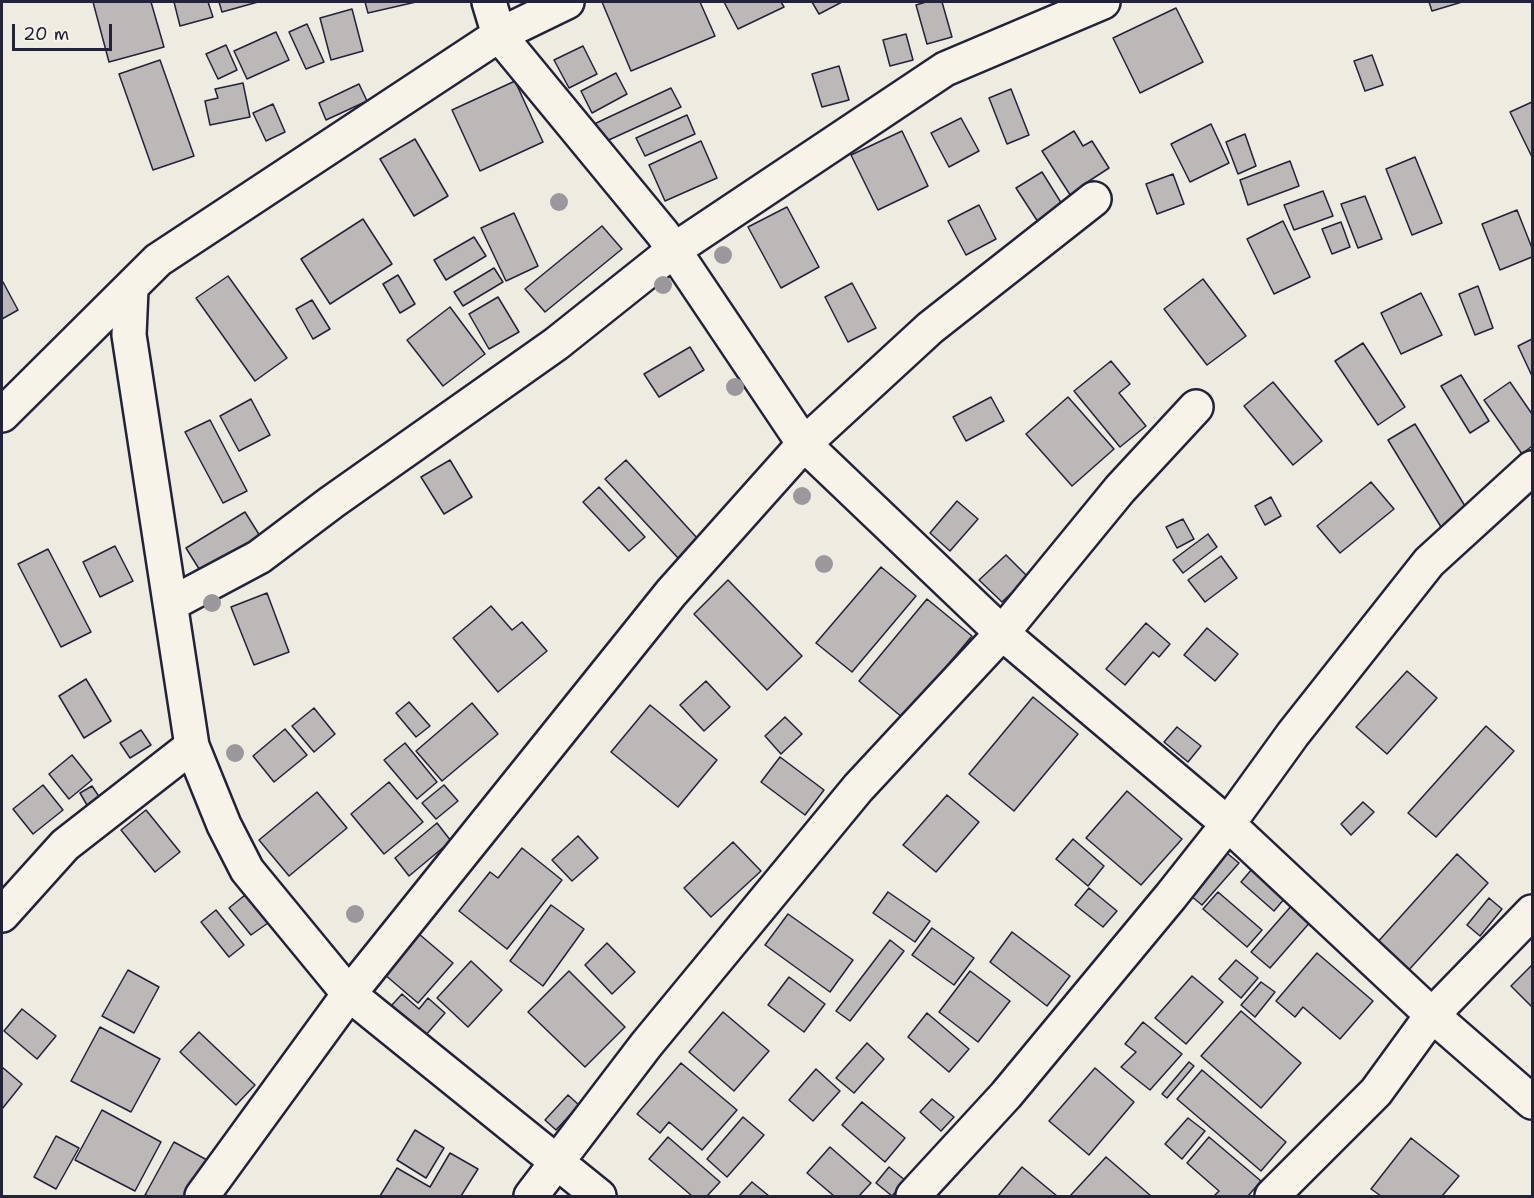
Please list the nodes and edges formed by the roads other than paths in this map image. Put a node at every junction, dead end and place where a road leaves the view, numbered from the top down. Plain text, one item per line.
1 (489, 2) edge
2 (567, 2) edge
3 (1103, 2) edge
4 (499, 35) junction
5 (1094, 199) dead end
6 (674, 250) junction
7 (131, 288) junction
8 (1196, 407) dead end
9 (2, 415) edge
10 (804, 444) junction
11 (1533, 468) edge
12 (171, 604) junction
13 (1002, 633) junction
14 (192, 746) junction
15 (1228, 824) junction
16 (1533, 912) edge
17 (2, 915) edge
18 (349, 994) junction
19 (1432, 1015) junction
20 (1533, 1102) edge
21 (557, 1163) junction
22 (202, 1197) edge
23 (531, 1197) edge
24 (599, 1197) edge
25 (912, 1197) edge
26 (1272, 1197) edge

1 - 4 street
2 - 4 street
3 - 6 street
4 - 6 street
4 - 7 street
5 - 10 street
6 - 10 street
6 - 12 street
7 - 9 street
7 - 12 street
8 - 13 street
10 - 13 street
10 - 18 street
11 - 15 street
12 - 14 street
13 - 15 street
13 - 21 street
14 - 17 street
14 - 18 street
15 - 19 street
15 - 25 street
16 - 19 street
18 - 21 street
18 - 22 street
19 - 20 street
19 - 26 street
21 - 23 street
21 - 24 street

